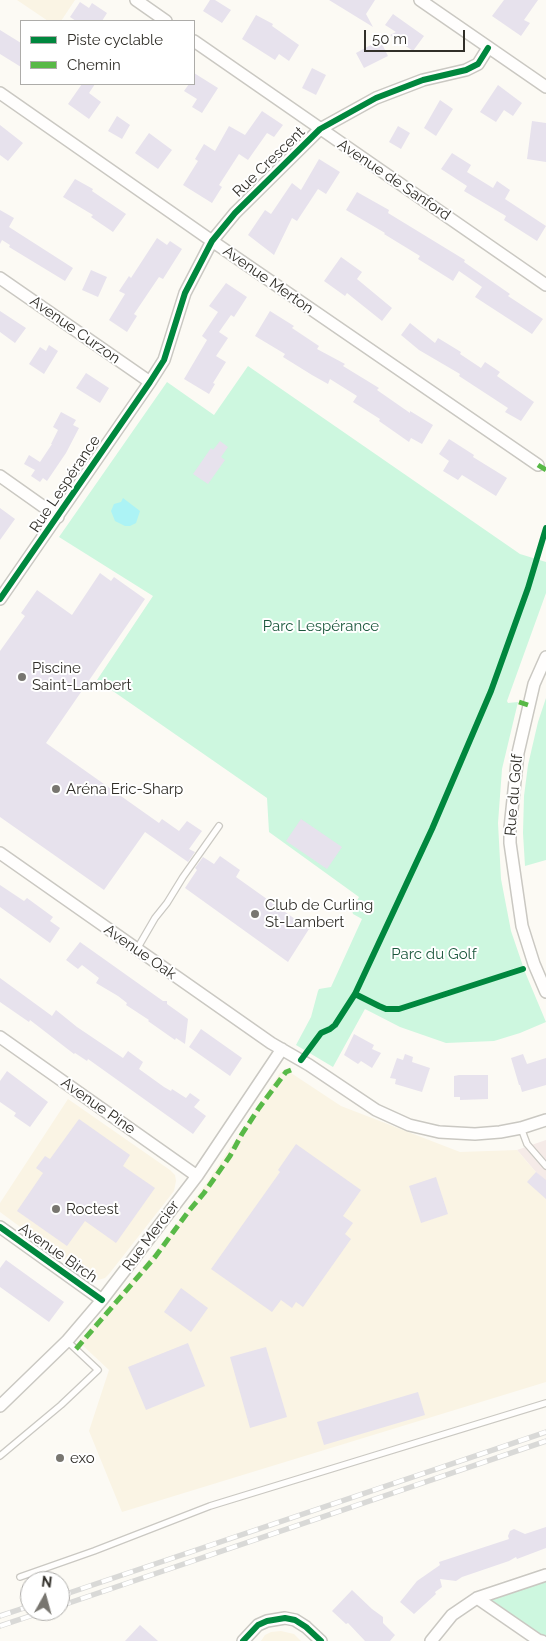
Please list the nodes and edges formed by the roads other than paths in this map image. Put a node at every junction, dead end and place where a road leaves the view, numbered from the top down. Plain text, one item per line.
1 (136, 0) edge
2 (420, 0) edge
3 (165, 20) edge
4 (195, 42) edge
5 (488, 48) junction
6 (546, 87) edge
7 (0, 92) edge
8 (320, 129) junction
9 (212, 241) junction
10 (0, 278) edge
11 (546, 285) edge
12 (150, 382) junction
13 (538, 465) dead end
14 (0, 476) edge
15 (58, 517) junction
16 (0, 599) edge
17 (546, 657) edge
18 (219, 826) dead end
19 (0, 853) edge
20 (136, 949) junction
21 (546, 960) edge
22 (534, 964) junction
23 (546, 992) edge
24 (0, 1037) edge
25 (282, 1049) junction
26 (546, 1120) edge
27 (521, 1128) junction
28 (546, 1166) edge
29 (197, 1176) junction
30 (0, 1227) edge
31 (102, 1300) junction
32 (67, 1340) junction
33 (546, 1403) edge
34 (0, 1406) edge
35 (0, 1456) edge
36 (37, 1571) edge
37 (546, 1575) edge
38 (476, 1598) junction
39 (243, 1641) edge
40 (321, 1641) edge
41 (430, 1641) edge
42 (542, 1641) edge

1 - 3 street
2 - 5 street
4 - 8 street, Avenue de Sanford
5 - 6 street
5 - 8 street, Rue Crescent
7 - 9 street, Avenue Merton
8 - 9 street, Rue Crescent
8 - 11 street, Avenue de Sanford
9 - 12 street, Rue Crescent
9 - 13 street, Avenue Merton
10 - 12 street, Avenue Curzon
12 - 15 street, Rue Lespérance
14 - 15 street
15 - 16 street, Rue Lespérance
17 - 22 street, Rue du Golf
18 - 20 lane
19 - 20 street, Avenue Oak
20 - 25 street, Avenue Oak
21 - 22 street
22 - 23 street, Rue du Golf
24 - 29 street, Avenue Pine
25 - 27 street, Avenue Oak
25 - 29 street, Rue Mercier
26 - 27 street, Avenue Oak
27 - 28 lane
29 - 31 street, Rue Mercier
30 - 31 street, Avenue Birch
31 - 32 street, Rue Mercier
32 - 34 street, Rue Mercier
32 - 35 lane
33 - 36 lane
37 - 38 street
38 - 41 street
38 - 42 street
39 - 40 street

